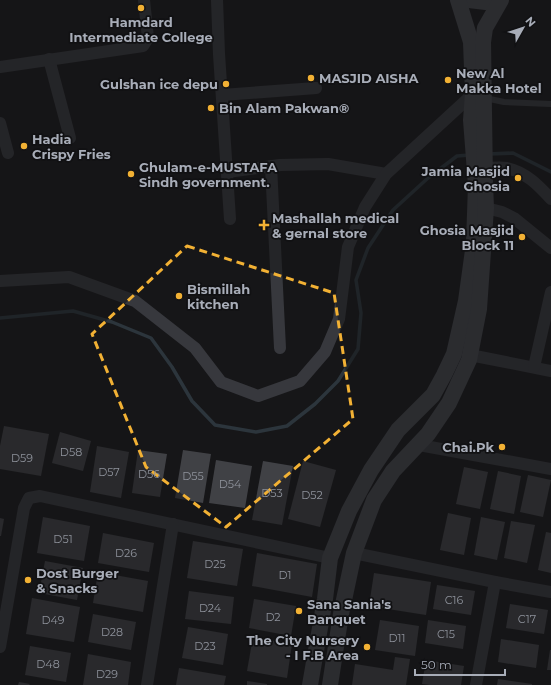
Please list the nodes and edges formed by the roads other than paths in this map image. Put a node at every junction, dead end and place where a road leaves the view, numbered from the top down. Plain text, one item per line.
1 (144, 0) edge
2 (217, 0) edge
3 (458, 0) edge
4 (469, 0) edge
5 (497, 0) edge
6 (501, 0) edge
7 (49, 59) junction
8 (0, 67) edge
9 (316, 88) dead end
10 (222, 95) junction
11 (478, 96) junction
12 (551, 104) edge
13 (0, 123) edge
14 (70, 138) dead end
15 (8, 153) dead end
16 (271, 166) junction
17 (227, 172) junction
18 (386, 174) junction
19 (482, 179) junction
20 (551, 199) edge
21 (486, 208) junction
22 (230, 219) dead end
23 (551, 248) edge
24 (0, 281) edge
25 (551, 292) edge
26 (280, 348) dead end
27 (470, 355) junction
28 (534, 367) junction
29 (551, 371) edge
30 (419, 444) junction
31 (551, 469) edge
32 (173, 524) junction
33 (354, 553) junction
34 (330, 558) junction
35 (494, 582) junction
36 (551, 592) edge
37 (0, 648) edge
38 (146, 685) edge
39 (310, 685) edge
40 (330, 685) edge
41 (476, 685) edge

1 - 7 street
2 - 10 street
3 - 11 main road
4 - 5 main road
6 - 11 main road
7 - 8 street
7 - 14 street
9 - 10 street
10 - 17 street
11 - 12 lane
11 - 18 street
11 - 19 main road
13 - 15 street
16 - 17 street
16 - 18 street
16 - 26 street
17 - 22 street
18 - 24 street
19 - 20 street
19 - 21 main road
19 - 34 main road
21 - 23 street
21 - 27 main road
25 - 28 street
27 - 28 street
27 - 30 main road
28 - 29 street
30 - 31 street
30 - 33 main road
32 - 34 street
32 - 37 street
32 - 38 street
33 - 35 street
33 - 40 main road
34 - 39 main road
35 - 36 street
35 - 41 street

